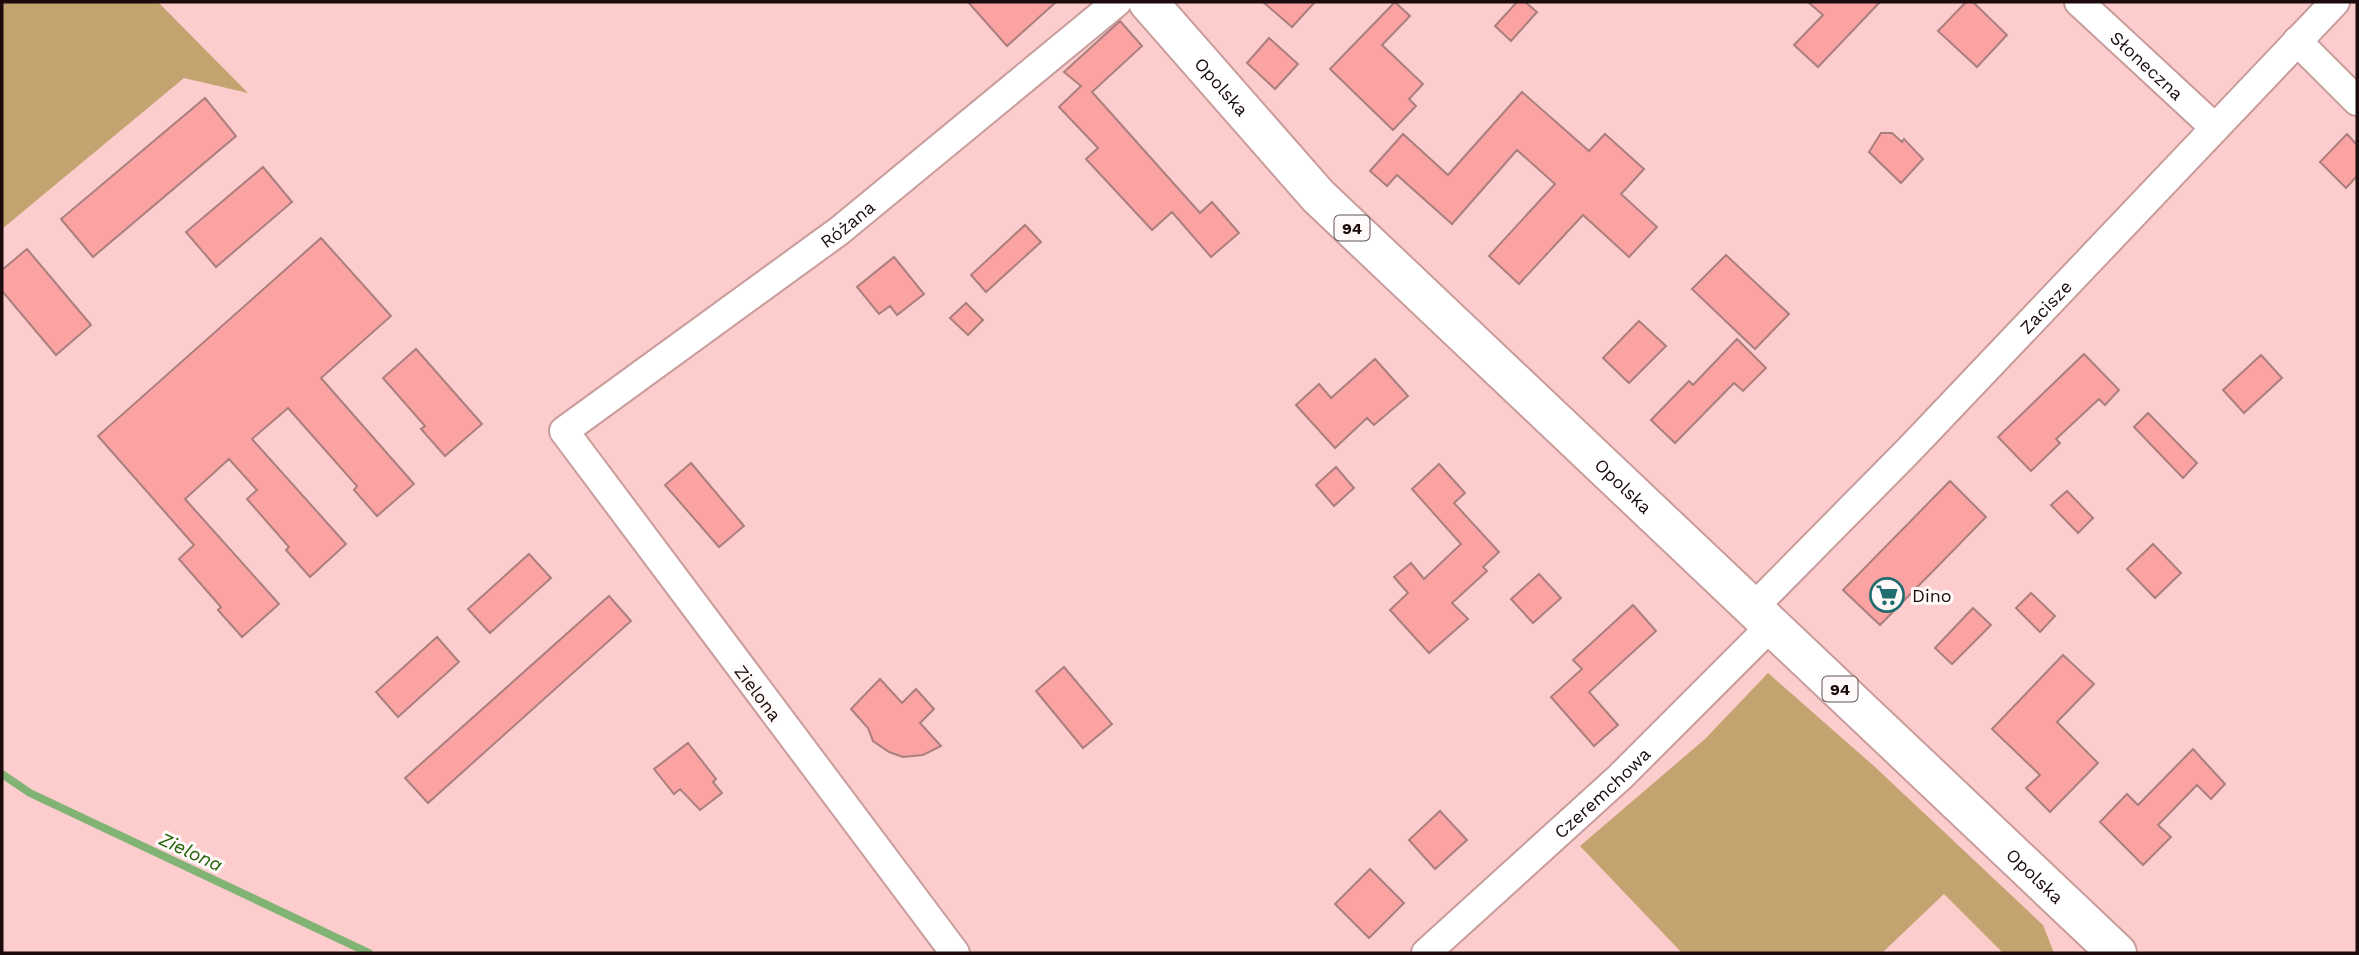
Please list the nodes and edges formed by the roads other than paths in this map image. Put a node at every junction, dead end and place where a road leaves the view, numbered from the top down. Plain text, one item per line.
1 (1117, 2) edge
2 (1148, 2) edge
3 (2079, 2) edge
4 (2335, 2) edge
5 (2297, 41) junction
6 (2357, 100) edge
7 (2215, 128) junction
8 (564, 431) joint
9 (1762, 617) junction
10 (955, 953) edge
11 (1426, 953) edge
12 (2117, 953) edge

1 - 8 street, Różana
2 - 9 main road, Opolska / 94
3 - 7 street, Słoneczna
4 - 5 street, Zacisze
5 - 6 street
5 - 7 street, Zacisze
7 - 9 street, Zacisze
8 - 10 street, Zielona
9 - 11 street, Czeremchowa
9 - 12 main road, Opolska / 94

